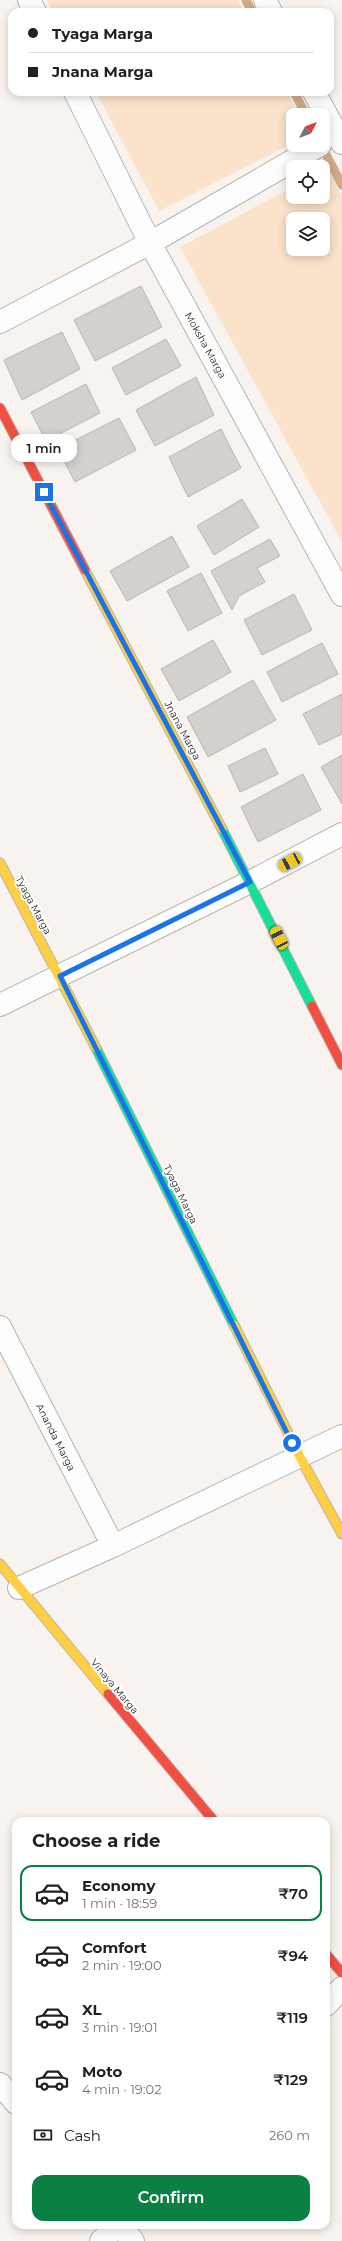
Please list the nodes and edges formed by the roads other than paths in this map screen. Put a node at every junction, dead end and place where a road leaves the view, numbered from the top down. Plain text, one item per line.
1 (77, 96) edge
2 (315, 96) edge
3 (319, 108) edge
4 (310, 152) edge
5 (150, 243) junction
6 (0, 322) edge
7 (0, 408) edge
8 (342, 595) edge
9 (342, 834) edge
10 (0, 863) edge
11 (250, 882) junction
12 (60, 976) junction
13 (0, 1005) edge
14 (342, 1065) edge
15 (0, 1327) edge
16 (342, 1436) edge
17 (300, 1457) junction
18 (342, 1534) edge
19 (113, 1546) junction
20 (0, 1564) edge
21 (19, 1588) junction
22 (211, 1817) edge
23 (330, 1959) edge
24 (342, 1973) edge
25 (342, 1988) edge
26 (330, 2001) edge
27 (0, 2084) edge
28 (12, 2098) edge
29 (114, 2229) edge
30 (122, 2229) edge
31 (101, 2241) edge
32 (133, 2241) edge

1 - 5 street, Moksha Marga
2 - 3 street
4 - 5 street
5 - 6 street
5 - 8 street, Moksha Marga
7 - 11 street, Jnana Marga
9 - 11 street
10 - 12 street, Tyaga Marga
11 - 12 street
11 - 14 street, Jnana Marga
12 - 13 street
12 - 17 street, Tyaga Marga
15 - 19 street, Ananda Marga
16 - 17 street
17 - 18 street, Tyaga Marga
17 - 19 street
19 - 21 street
20 - 21 street, Vinaya Marga
21 - 22 street, Vinaya Marga
23 - 24 street
25 - 26 street
27 - 28 street
29 - 31 street
30 - 32 street

